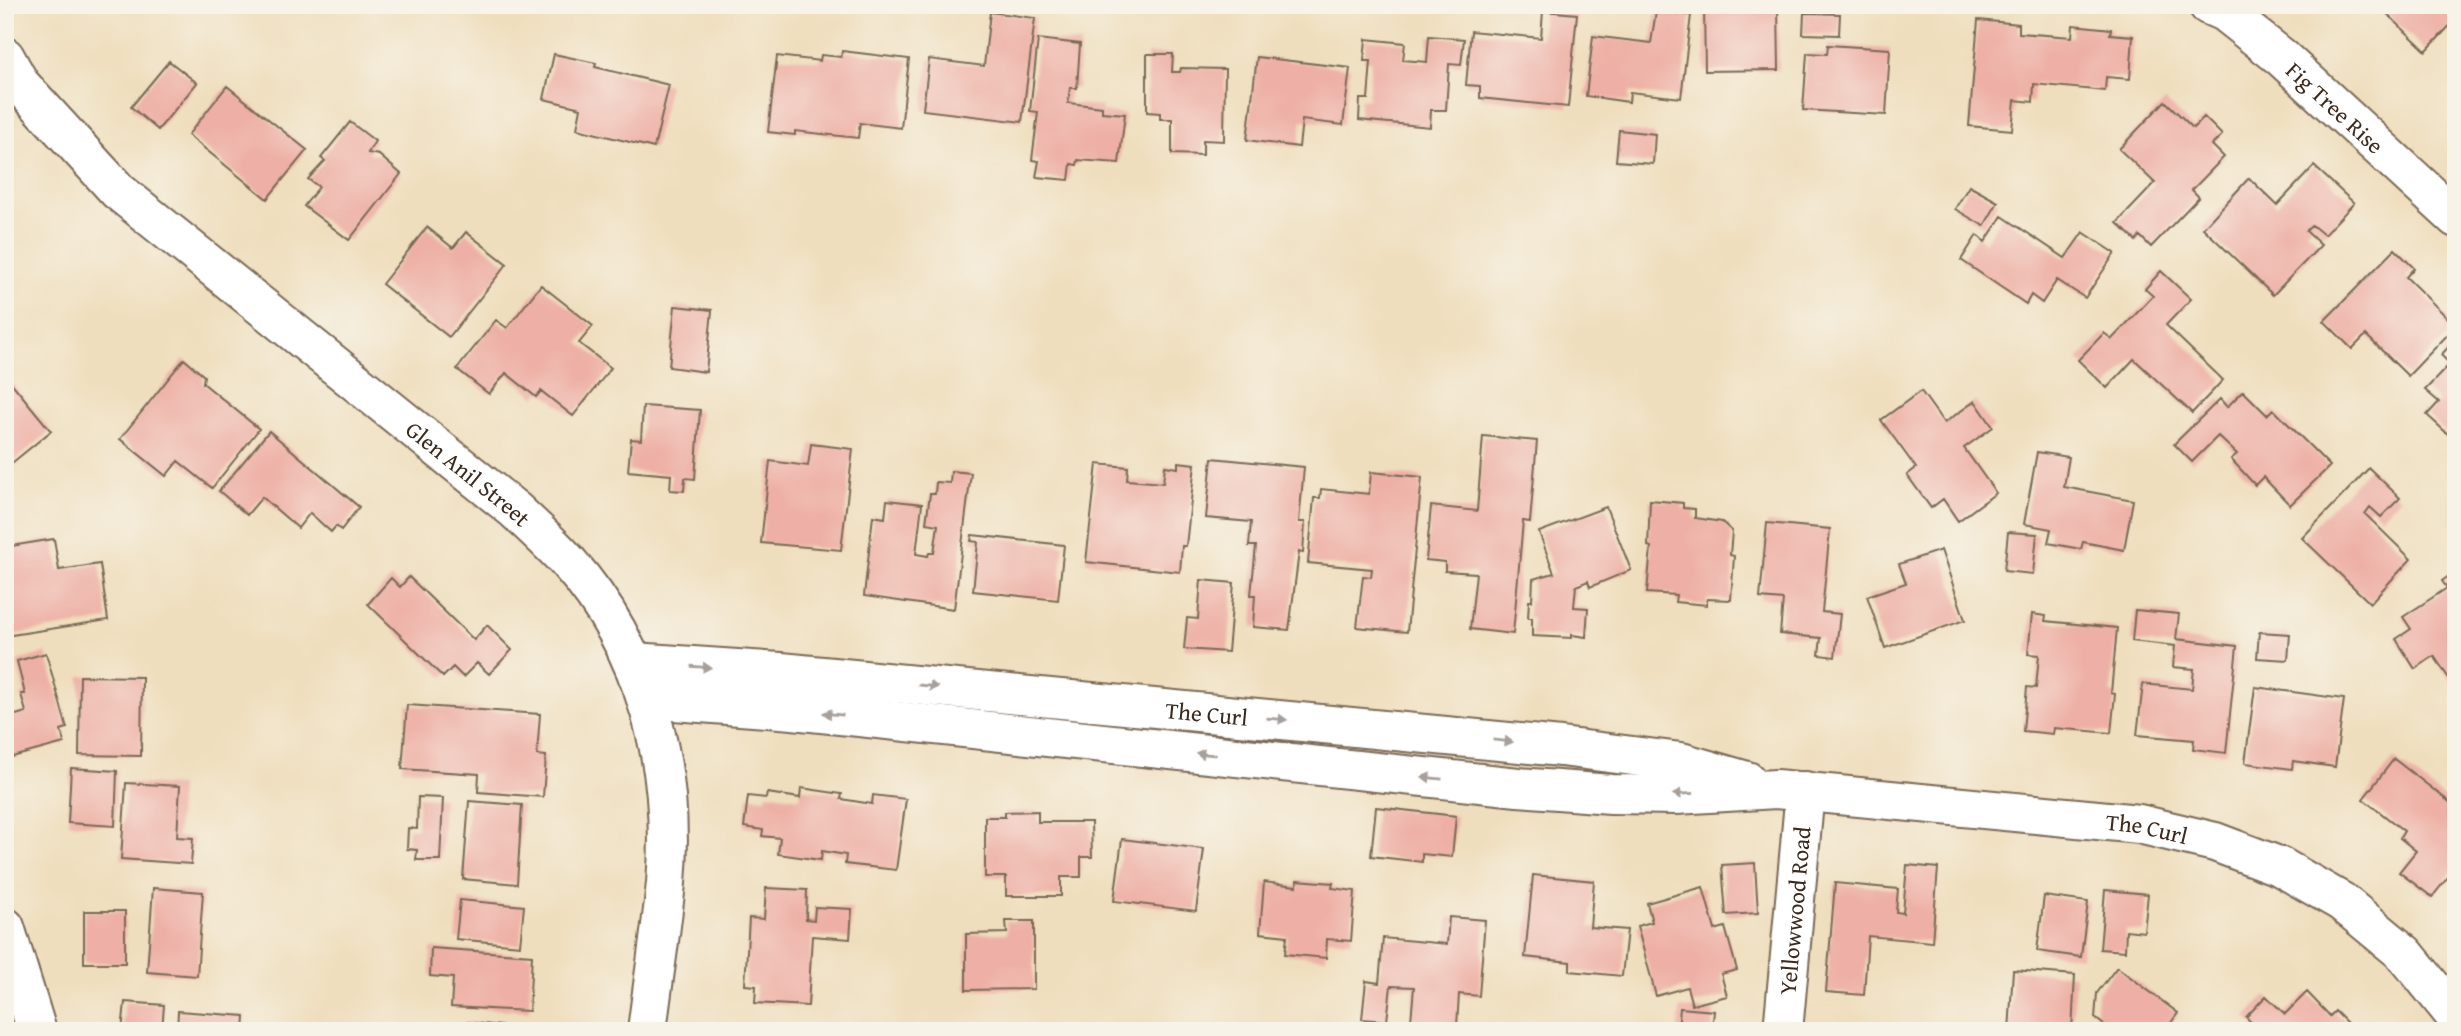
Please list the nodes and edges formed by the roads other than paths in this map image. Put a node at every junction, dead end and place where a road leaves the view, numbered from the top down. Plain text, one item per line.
1 (2208, 5) edge
2 (5, 57) edge
3 (2456, 218) edge
4 (633, 662) junction
5 (647, 699) junction
6 (1790, 790) junction
7 (5, 927) edge
8 (2456, 1017) edge
9 (37, 1031) edge
10 (647, 1031) edge
11 (1783, 1031) edge

1 - 3 street, Fig Tree Rise
2 - 4 street, Glen Anil Street
4 - 5 street, Glen Anil Street
4 -> 6 street, The Curl
6 -> 5 street, The Curl
5 - 10 street, Glen Anil Street
6 - 8 street, The Curl
6 - 11 street, Yellowwood Road
7 - 9 street

